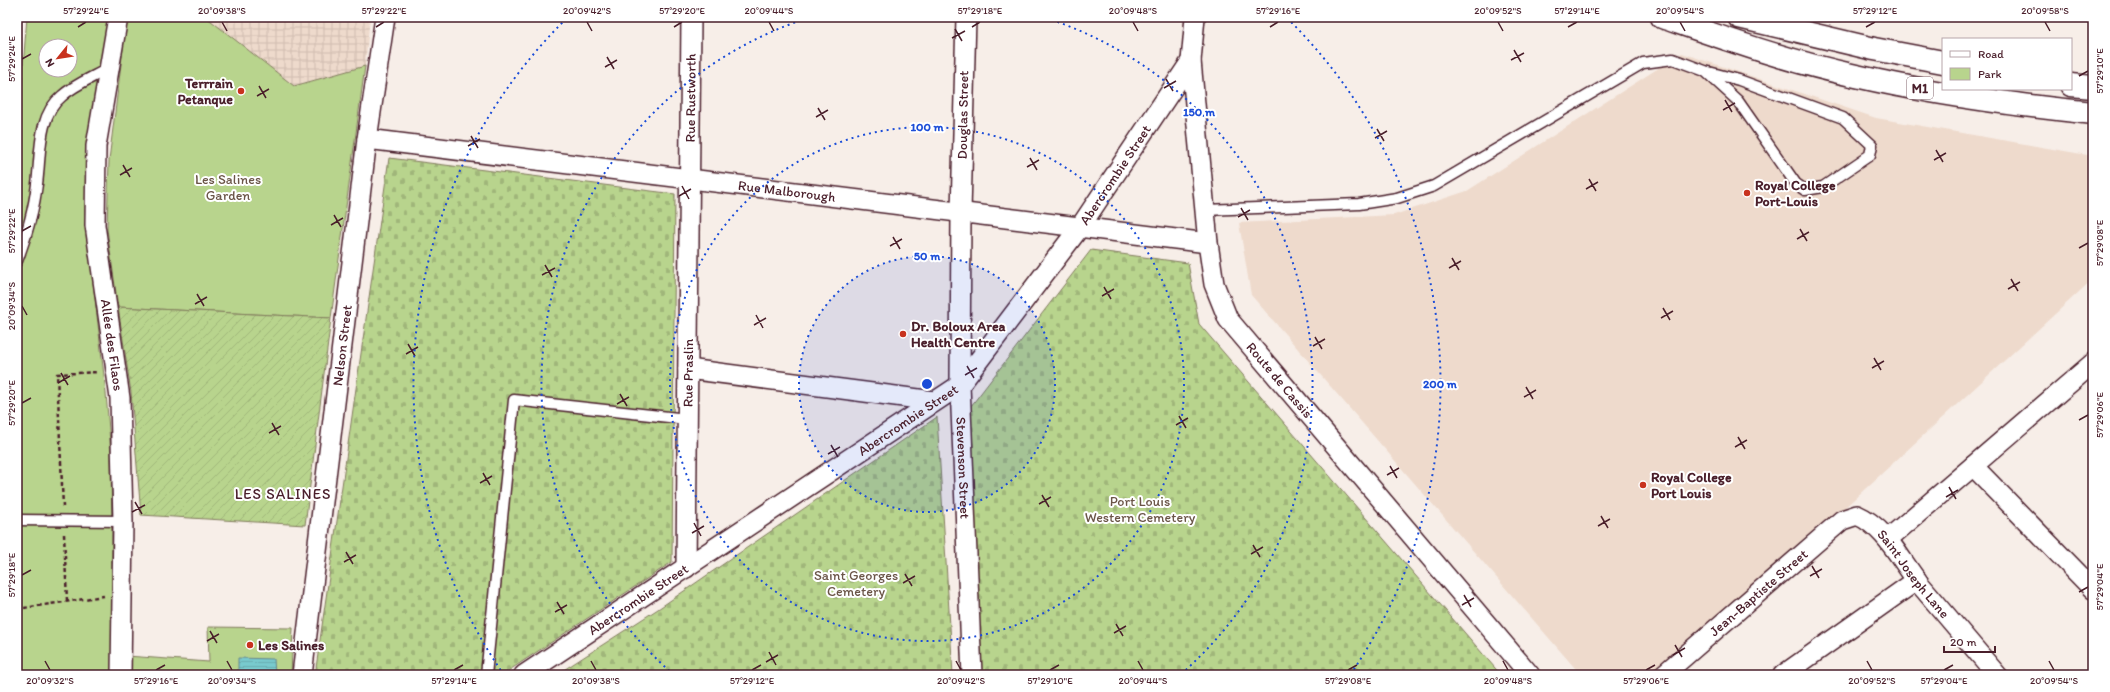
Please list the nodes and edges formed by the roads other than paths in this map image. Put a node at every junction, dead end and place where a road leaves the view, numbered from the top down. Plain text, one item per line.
1 (118, 17) edge
2 (385, 17) edge
3 (691, 17) edge
4 (966, 17) edge
5 (1195, 17) edge
6 (1662, 17) edge
7 (1739, 17) edge
8 (1191, 61) junction
9 (1942, 62) edge
10 (109, 68) junction
11 (1705, 71) junction
12 (2072, 85) edge
13 (2093, 87) edge
14 (2093, 113) edge
15 (367, 140) junction
16 (690, 179) junction
17 (1205, 210) junction
18 (961, 212) junction
19 (1080, 227) junction
20 (1208, 242) junction
21 (17, 261) edge
22 (2093, 362) edge
23 (688, 369) junction
24 (960, 385) junction
25 (934, 401) junction
26 (688, 419) junction
27 (1973, 466) junction
28 (1858, 515) joint
29 (17, 520) edge
30 (123, 521) junction
31 (1888, 539) junction
32 (686, 568) junction
33 (1917, 580) junction
34 (2093, 589) edge
35 (121, 675) edge
36 (302, 675) edge
37 (486, 675) edge
38 (524, 675) edge
39 (972, 675) edge
40 (1530, 675) edge
41 (1663, 675) edge
42 (1783, 675) edge
43 (1997, 675) edge

1 - 10 street, Allée des Filaos
2 - 15 street, Nelson Street
3 - 16 street, Rue Rustworth
4 - 18 street, Douglas Street
5 - 8 street, Route de Cassis
6 - 14 highway, M1
7 - 9 highway, M1
8 - 17 street, Route de Cassis
8 - 19 street, Abercrombie Street
10 - 21 lane
10 - 30 street, Allée des Filaos
11 - 11 lane
11 - 17 lane
12 - 13 highway
15 - 16 street, Rue Malborough
15 - 36 street, Nelson Street
16 - 18 street, Rue Malborough
16 - 23 street, Rue Praslin
17 - 20 street, Route de Cassis
18 - 19 street, Rue Malborough
18 - 24 street, Stevenson Street
19 - 20 street, Rue Malborough
19 - 24 street, Abercrombie Street
20 - 40 street, Route de Cassis
22 - 27 street
23 - 25 street
23 - 26 street, Rue Praslin
24 - 25 street, Abercrombie Street
24 - 39 street, Stevenson Street
25 - 32 street, Abercrombie Street
26 - 32 street, Rue Praslin
26 - 37 lane
27 - 31 street
27 - 34 street
28 - 31 street, Saint Joseph Lane
28 - 41 street, Jean-Baptiste Street
29 - 30 lane
30 - 35 street, Allée des Filaos
31 - 33 street, Saint Joseph Lane
32 - 38 street, Abercrombie Street
33 - 42 street
33 - 43 street, Saint Joseph Lane

